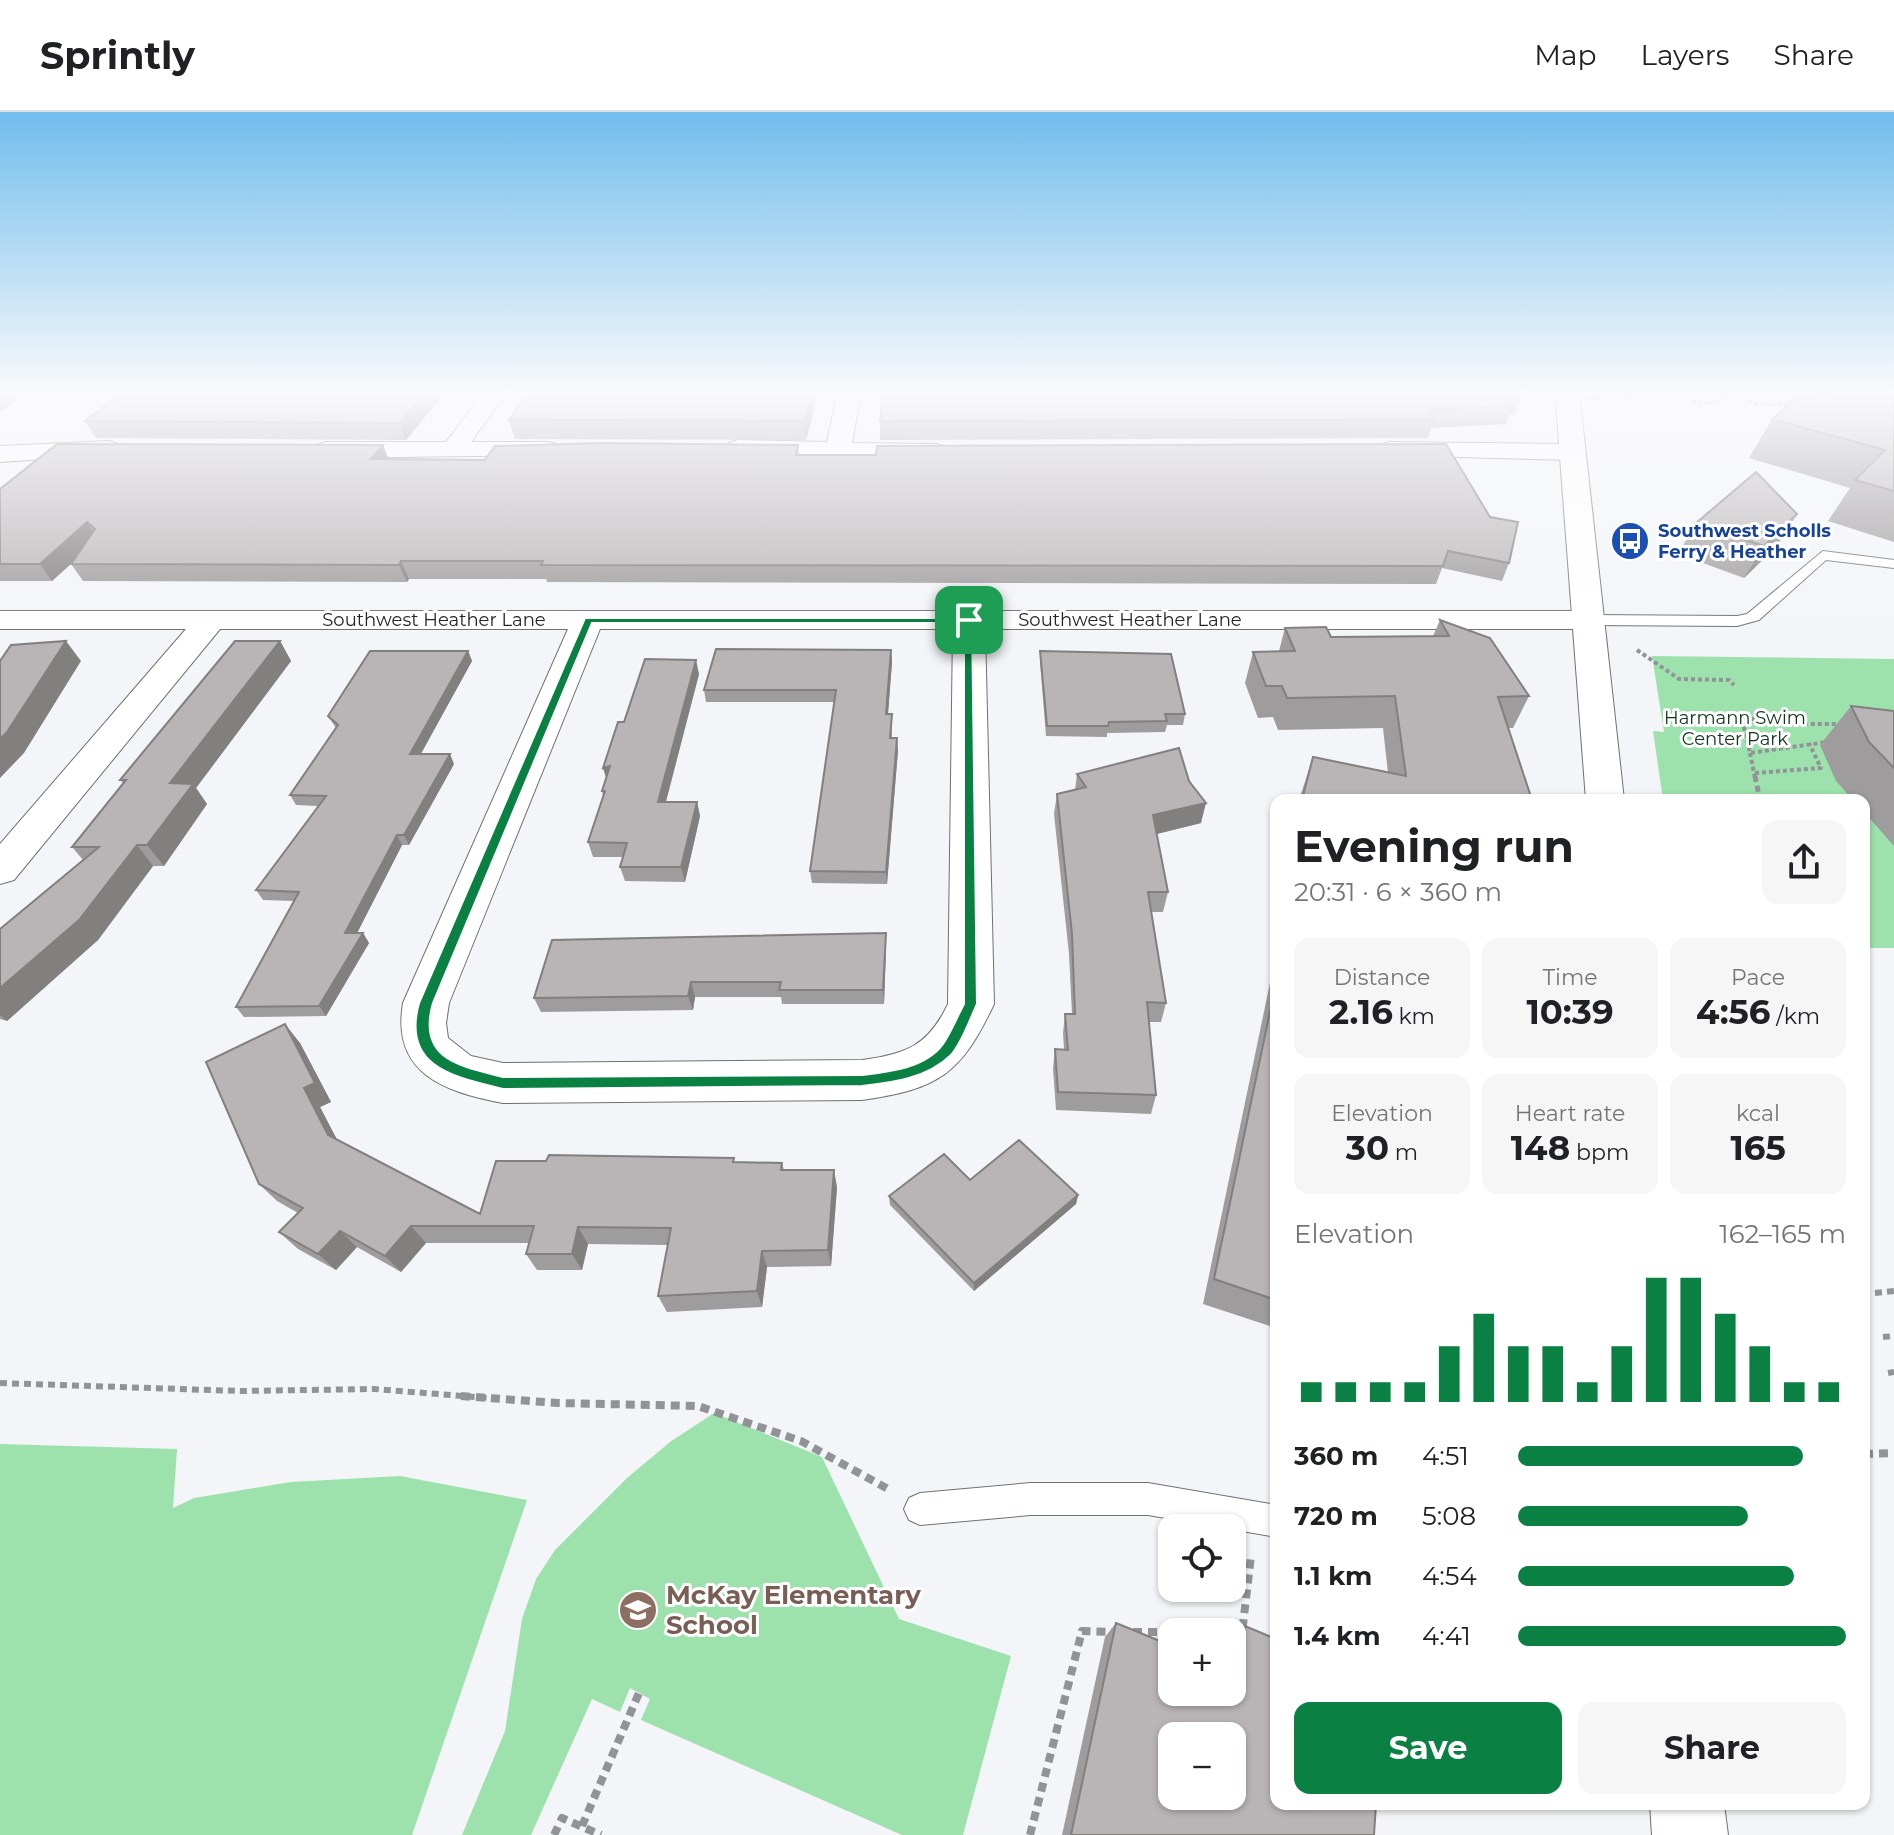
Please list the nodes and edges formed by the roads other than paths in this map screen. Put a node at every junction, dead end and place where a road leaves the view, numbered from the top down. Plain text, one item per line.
1 (1574, 471) edge
2 (1894, 564) edge
3 (0, 620) edge
4 (588, 620) junction
5 (969, 620) junction
6 (1588, 620) junction
7 (210, 621) junction
8 (1604, 794) edge
9 (0, 870) edge
10 (920, 1509) road end
11 (1266, 1519) edge
12 (1688, 1810) edge
13 (1690, 1835) edge

1 - 6 street
2 - 6 lane
3 - 7 street, Southwest Heather Lane
4 - 5 street, Southwest Heather Lane
4 - 5 street
4 - 7 street, Southwest Heather Lane
5 - 6 street, Southwest Heather Lane
6 - 8 street
7 - 9 street
10 - 11 lane
12 - 13 street

